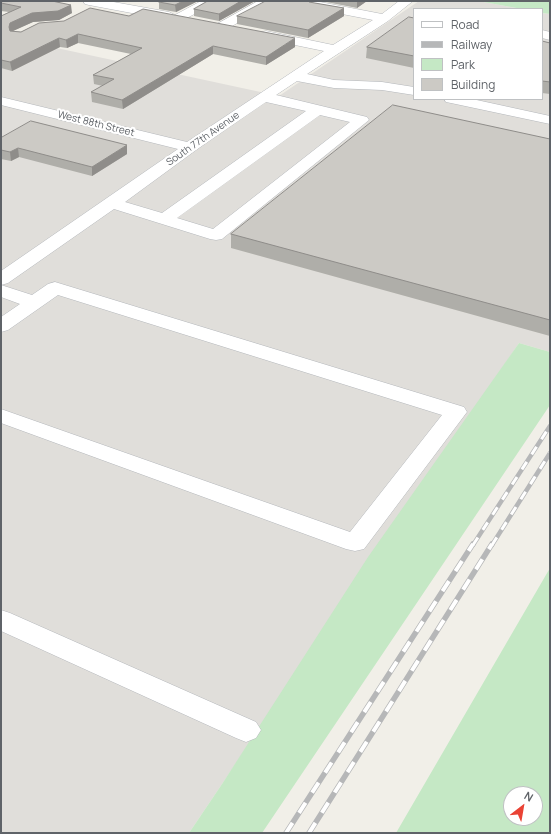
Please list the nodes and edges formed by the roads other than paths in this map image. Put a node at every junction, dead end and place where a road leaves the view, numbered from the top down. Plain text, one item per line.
1 (142, 1) edge
2 (210, 1) edge
3 (267, 1) edge
4 (313, 4) edge
5 (403, 5) edge
6 (88, 6) edge
7 (127, 8) junction
8 (413, 10) edge
9 (179, 18) junction
10 (384, 18) junction
11 (221, 27) junction
12 (335, 49) junction
13 (295, 76) junction
14 (413, 91) edge
15 (264, 97) junction
16 (456, 100) edge
17 (1, 101) edge
18 (317, 110) junction
19 (550, 120) edge
20 (190, 147) junction
21 (112, 203) junction
22 (164, 219) junction
23 (1, 279) edge
24 (1, 291) edge
25 (34, 302) junction
26 (1, 326) edge
27 (1, 416) edge
28 (1, 620) edge
29 (246, 730) dead end

1 - 7 street
2 - 9 street
3 - 11 street
4 - 10 street
5 - 8 street
5 - 10 street, South 77th Avenue
6 - 7 street
7 - 9 street
9 - 11 street
10 - 12 street, South 77th Avenue
11 - 12 street
12 - 13 street, South 77th Avenue
13 - 14 street
13 - 15 street, South 77th Avenue
15 - 18 street
15 - 20 street, South 77th Avenue
16 - 19 street
17 - 20 street, West 88th Street
18 - 22 street
18 - 22 street
20 - 21 street, South 77th Avenue
21 - 22 street
21 - 23 street, South 77th Avenue
24 - 25 street
25 - 26 street
25 - 27 street
28 - 29 street

